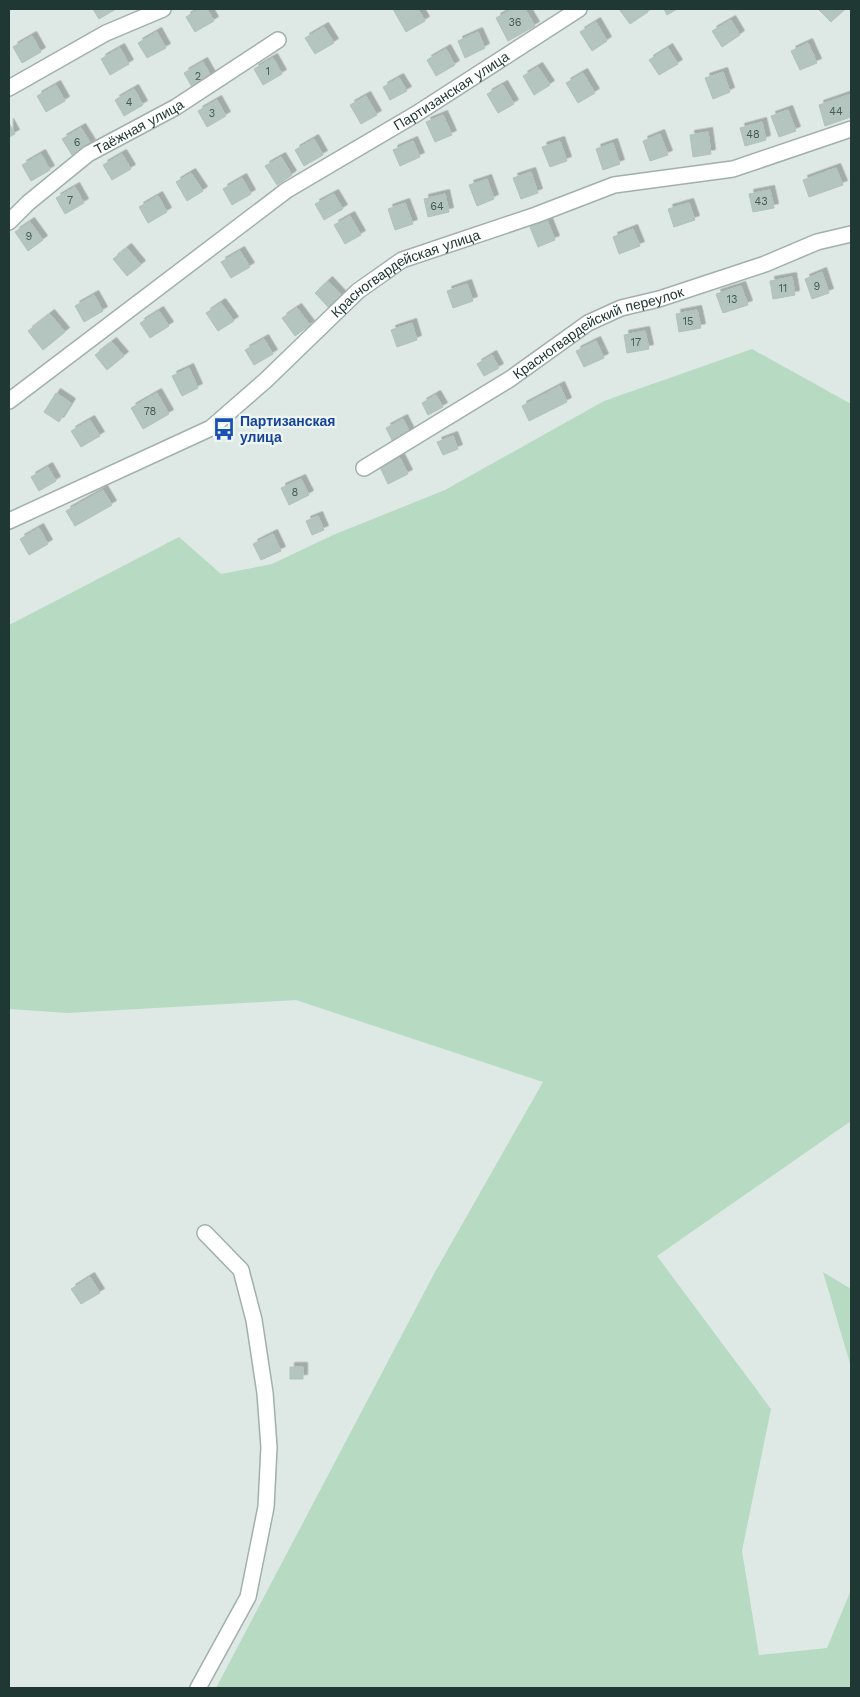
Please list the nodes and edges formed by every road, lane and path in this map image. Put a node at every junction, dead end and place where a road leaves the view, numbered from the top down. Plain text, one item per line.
1 (163, 9) edge
2 (579, 9) edge
3 (278, 40) dead end
4 (9, 88) edge
5 (851, 129) edge
6 (9, 222) edge
7 (851, 234) edge
8 (9, 401) edge
9 (364, 468) dead end
10 (9, 521) edge
11 (205, 1233) dead end
12 (198, 1688) edge

1 - 4 street
2 - 8 street, Партизанская улица
3 - 6 street, Таёжная улица
5 - 10 street, Красногвардейская улица
7 - 9 street, Красногвардейский переулок
11 - 12 street

